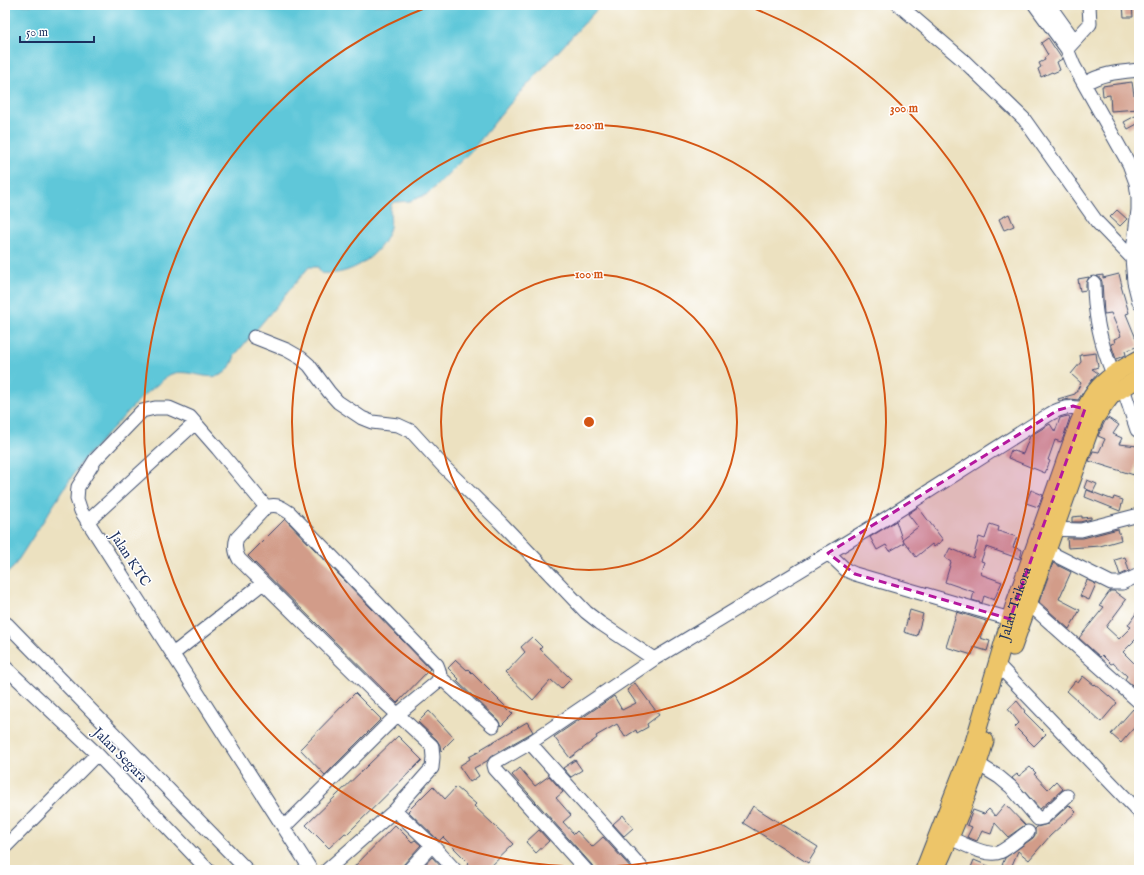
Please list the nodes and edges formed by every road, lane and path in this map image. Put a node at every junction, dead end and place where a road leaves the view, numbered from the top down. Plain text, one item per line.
1 (899, 5) edge
2 (1035, 5) edge
3 (1049, 5) edge
4 (1089, 5) edge
5 (1071, 44) junction
6 (1139, 70) edge
7 (1084, 84) junction
8 (1139, 197) edge
9 (1132, 258) junction
10 (1094, 283) dead end
11 (1139, 302) edge
12 (254, 337) dead end
13 (1139, 358) edge
14 (1139, 378) edge
15 (1118, 381) junction
16 (1085, 409) junction
17 (195, 423) junction
18 (1137, 430) dead end
19 (266, 507) junction
20 (1139, 515) edge
21 (88, 522) junction
22 (1045, 538) junction
23 (828, 553) junction
24 (1139, 575) edge
25 (263, 583) junction
26 (1028, 604) junction
27 (1010, 619) junction
28 (6, 624) dead end
29 (173, 654) junction
30 (654, 659) junction
31 (5, 667) edge
32 (1001, 668) junction
33 (440, 677) junction
34 (1139, 702) edge
35 (397, 715) junction
36 (493, 726) dead end
37 (530, 743) junction
38 (97, 754) junction
39 (978, 764) junction
40 (1067, 796) dead end
41 (395, 810) junction
42 (1139, 812) edge
43 (284, 827) junction
44 (1028, 832) dead end
45 (950, 838) junction
46 (432, 846) junction
47 (5, 848) edge
48 (641, 868) dead end
49 (208, 870) edge
50 (247, 870) edge
51 (311, 870) edge
52 (327, 870) edge
53 (409, 870) edge
54 (455, 870) edge
55 (586, 870) edge
56 (924, 870) edge
57 (936, 870) edge

1 - 9 street
2 - 5 street
3 - 5 street
4 - 5 street
5 - 7 street
6 - 7 street
7 - 8 street
8 - 9 street
9 - 11 street
10 - 15 street
12 - 30 street
13 - 15 main road, Jalan Trikora
14 - 15 main road, Jalan Trikora
15 - 16 main road, Jalan Trikora
15 - 18 street
15 - 22 main road, Jalan Trikora
16 - 22 main road, Jalan Trikora
16 - 23 street
17 - 19 street, Jalan KTC
17 - 21 street
17 - 21 street, Jalan KTC
19 - 25 street
19 - 33 street
20 - 22 street
21 - 29 street, Jalan KTC
22 - 24 street
22 - 26 main road, Jalan Trikora
22 - 27 main road, Jalan Trikora
23 - 27 street
23 - 30 street
25 - 29 street
25 - 35 street
26 - 32 main road, Jalan Trikora
26 - 34 street
27 - 32 main road, Jalan Trikora
28 - 50 street
29 - 43 street, Jalan KTC
30 - 37 street
31 - 38 street, Jalan Segara
32 - 39 main road, Jalan Trikora
32 - 42 street
32 - 56 main road, Jalan Trikora
33 - 35 street
33 - 36 street
35 - 41 street
35 - 43 street
37 - 48 street
37 - 55 street
38 - 47 street
38 - 49 street, Jalan Segara
39 - 40 street
39 - 45 main road, Jalan Trikora
41 - 46 street
41 - 52 street
43 - 51 street, Jalan KTC
44 - 45 street
45 - 57 main road, Jalan Trikora
46 - 53 street
46 - 54 street

